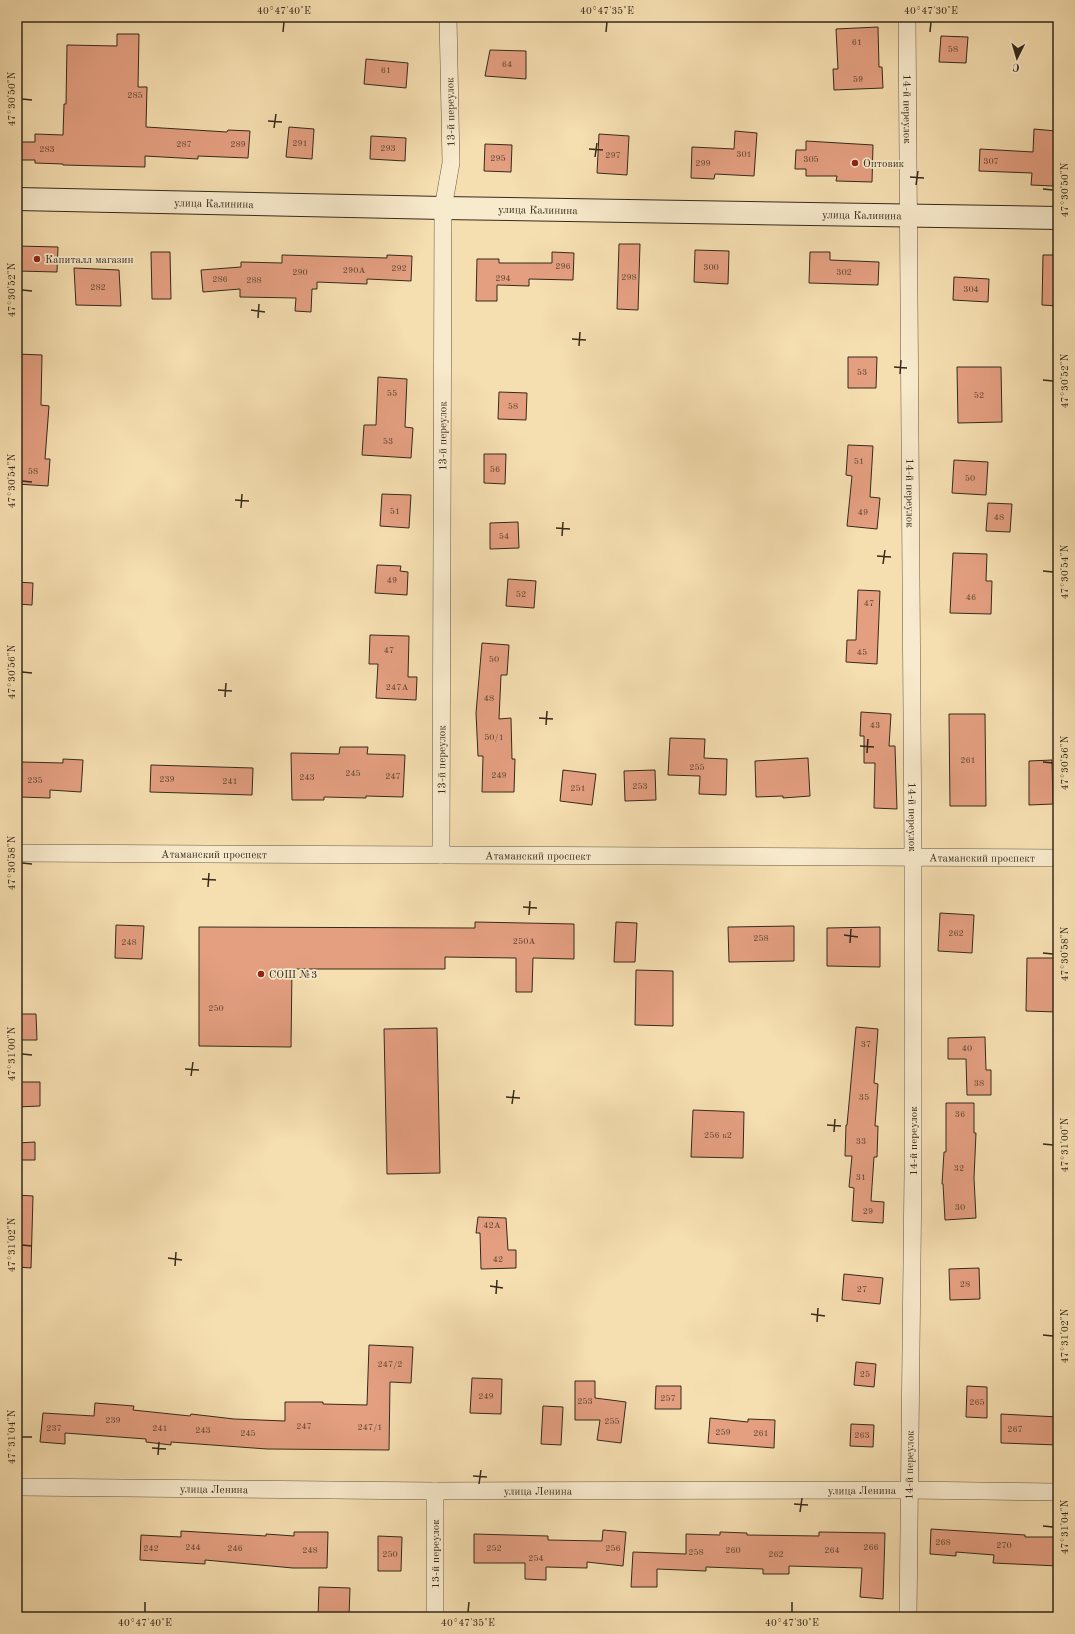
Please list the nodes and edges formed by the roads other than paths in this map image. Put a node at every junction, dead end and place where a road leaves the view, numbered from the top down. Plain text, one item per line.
1 (448, 17) edge
2 (907, 17) edge
3 (17, 198) edge
4 (443, 208) junction
5 (909, 216) junction
6 (1058, 218) edge
7 (17, 853) edge
8 (441, 855) junction
9 (914, 857) junction
10 (1058, 858) edge
11 (17, 1487) edge
12 (909, 1490) junction
13 (435, 1491) junction
14 (1058, 1492) edge
15 (435, 1617) edge
16 (908, 1617) edge

1 - 4 street, 13-й переулок
2 - 5 street, 14-й переулок
3 - 4 main road, улица Калинина
4 - 5 main road, улица Калинина
4 - 8 street, 13-й переулок
5 - 6 main road, улица Калинина
5 - 9 street, 14-й переулок
7 - 8 street, Атаманский проспект
8 - 9 street, Атаманский проспект
9 - 10 street, Атаманский проспект
9 - 12 street, 14-й переулок
11 - 13 street, улица Ленина
12 - 13 street, улица Ленина
12 - 14 street, улица Ленина
12 - 16 street, 14-й переулок
13 - 15 street, 13-й переулок

